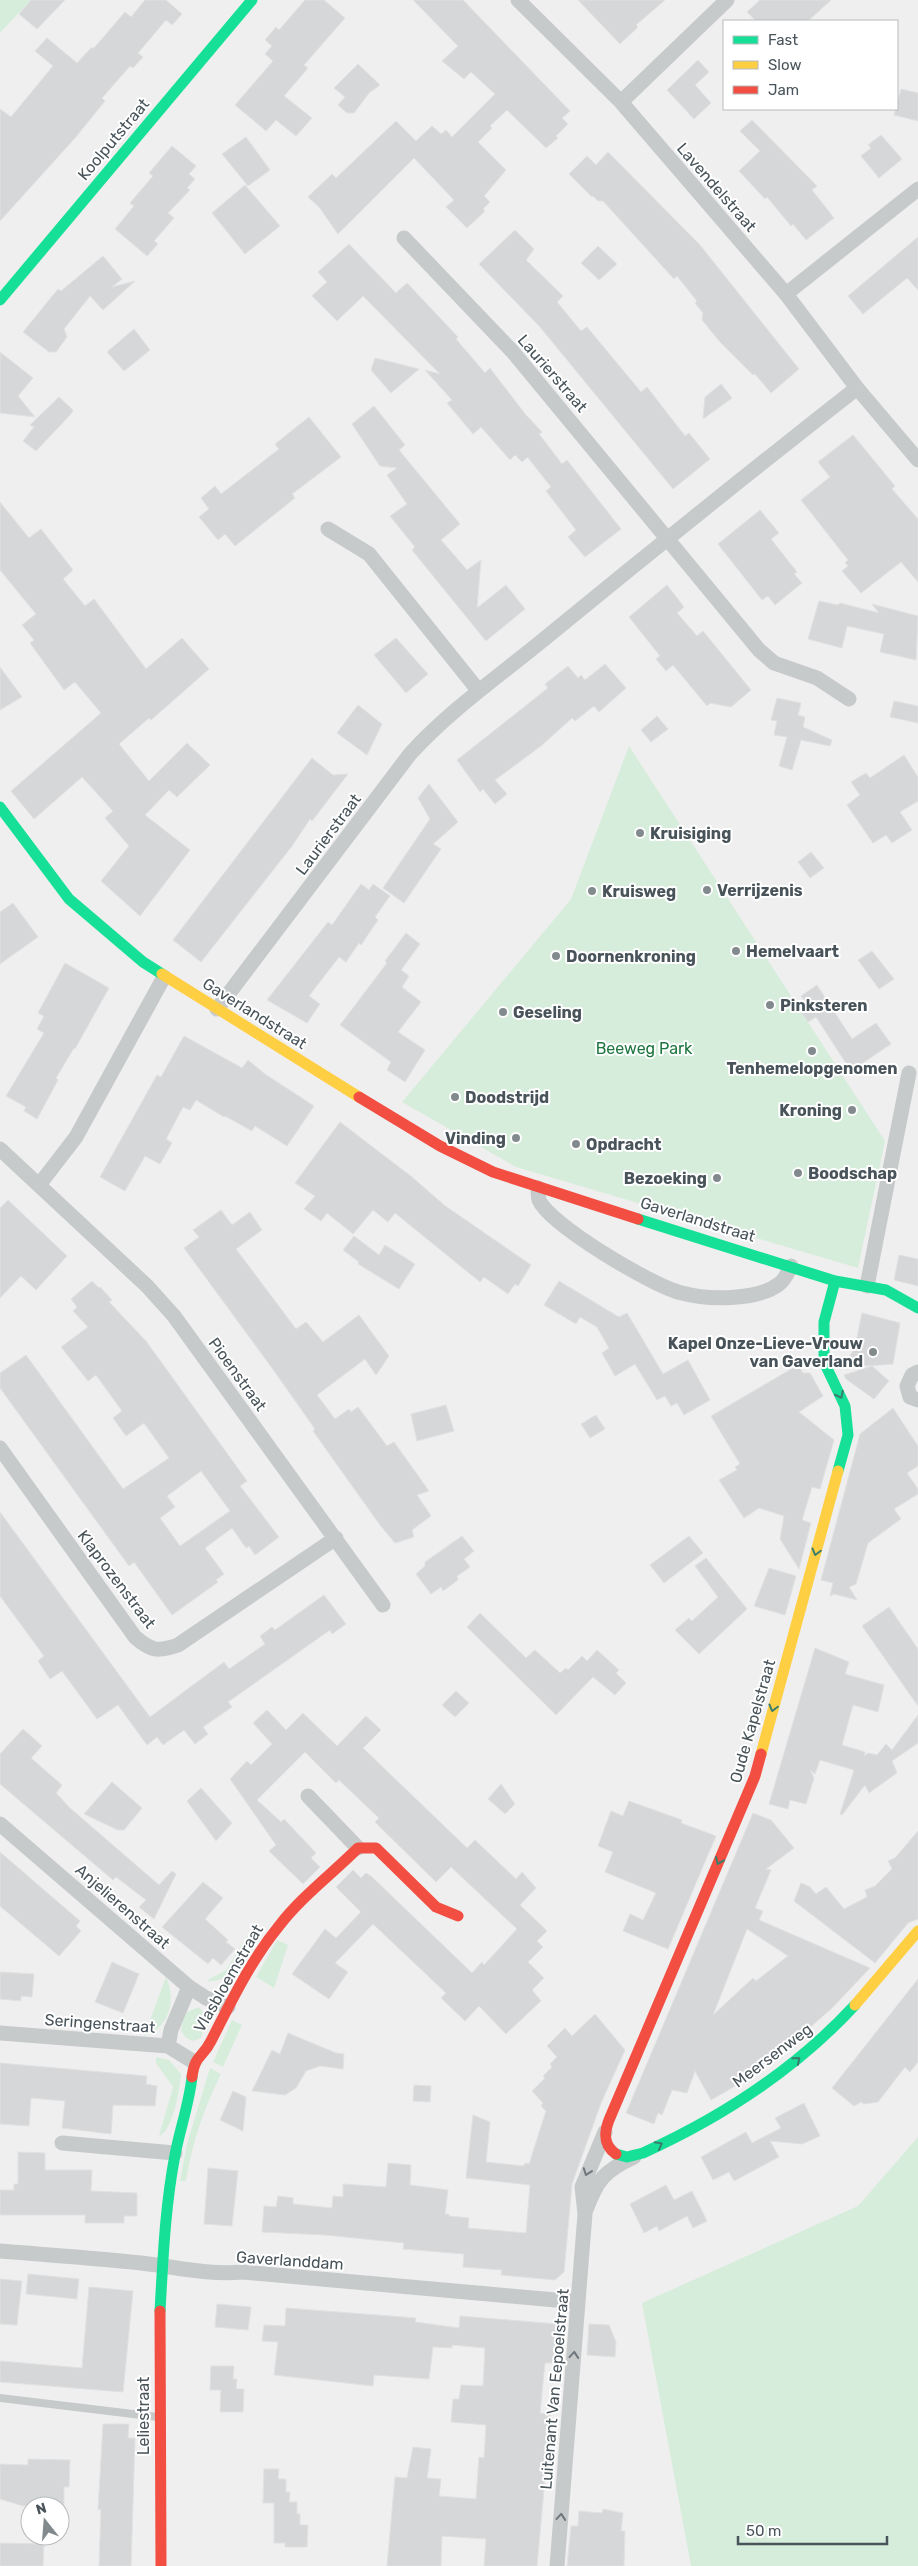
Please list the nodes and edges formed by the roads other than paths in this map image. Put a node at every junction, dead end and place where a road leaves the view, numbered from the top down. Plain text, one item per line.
1 (252, 0) edge
2 (518, 0) edge
3 (727, 0) edge
4 (622, 102) junction
5 (918, 190) edge
6 (404, 238) dead end
7 (786, 294) junction
8 (0, 300) edge
9 (857, 388) junction
10 (918, 460) edge
11 (328, 529) dead end
12 (668, 538) junction
13 (478, 690) junction
14 (850, 699) dead end
15 (0, 807) edge
16 (164, 977) junction
17 (217, 1009) junction
18 (909, 1073) dead end
19 (0, 1149) edge
20 (39, 1185) junction
21 (538, 1188) junction
22 (791, 1266) junction
23 (835, 1281) junction
24 (867, 1286) junction
25 (918, 1308) edge
26 (918, 1372) edge
27 (918, 1400) edge
28 (0, 1448) edge
29 (336, 1538) junction
30 (383, 1606) dead end
31 (308, 1796) dead end
32 (0, 1824) edge
33 (358, 1848) junction
34 (458, 1916) dead end
35 (918, 1931) edge
36 (189, 1987) junction
37 (228, 2008) junction
38 (0, 2033) edge
39 (168, 2046) junction
40 (194, 2062) junction
41 (605, 2132) junction
42 (62, 2143) dead end
43 (175, 2152) junction
44 (641, 2154) junction
45 (585, 2214) junction
46 (0, 2251) edge
47 (162, 2267) junction
48 (578, 2302) junction
49 (0, 2398) edge
50 (158, 2417) junction
51 (161, 2566) edge
52 (557, 2566) edge

1 - 8 street, Koolputstraat
2 - 4 street, Lavendelstraat
3 - 4 street
4 - 7 street, Lavendelstraat
5 - 7 street
6 - 12 street, Laurierstraat
7 - 9 street, Lavendelstraat
9 - 10 street, Lavendelstraat
9 - 12 street, Laurierstraat
11 - 13 street
12 - 13 street, Laurierstraat
12 - 14 street, Laurierstraat
13 - 17 street, Laurierstraat
15 - 16 street, Gaverlandstraat
16 - 17 street, Gaverlandstraat
16 - 20 street
17 - 21 street, Gaverlandstraat
18 - 24 street
19 - 20 street, Pioenstraat
20 - 29 street, Pioenstraat
21 - 22 street, Gaverlandstraat
21 - 22 street
22 - 23 street, Gaverlandstraat
23 - 24 street, Gaverlandstraat
23 -> 41 street, Oude Kapelstraat
24 - 25 street, Gaverlandstraat
26 - 27 street
28 - 29 street, Klaprozenstraat
29 - 30 street, Pioenstraat
31 - 33 street
32 - 36 street, Anjelierenstraat
33 - 34 street
33 - 37 street, Vlasbloemstraat
44 -> 35 street, Meersenweg
36 - 37 street, Anjelierenstraat
36 - 39 street, Vlasbloemstraat
37 - 40 street, Vlasbloemstraat
38 - 39 street, Seringenstraat
39 - 40 street, Seringenstraat
40 - 43 street
41 - 44 street, Meersenweg
41 -> 45 street, Luitenant Van Eepoelstraat
42 - 43 street
43 - 47 street
44 - 45 street, Luitenant Van Eepoelstraat
45 - 48 street, Luitenant Van Eepoelstraat
46 - 47 street, Gaverlanddam
47 - 48 street, Gaverlanddam
47 - 50 street, Leliestraat
52 -> 48 street, Luitenant Van Eepoelstraat
49 - 50 lane
50 - 51 street, Leliestraat

